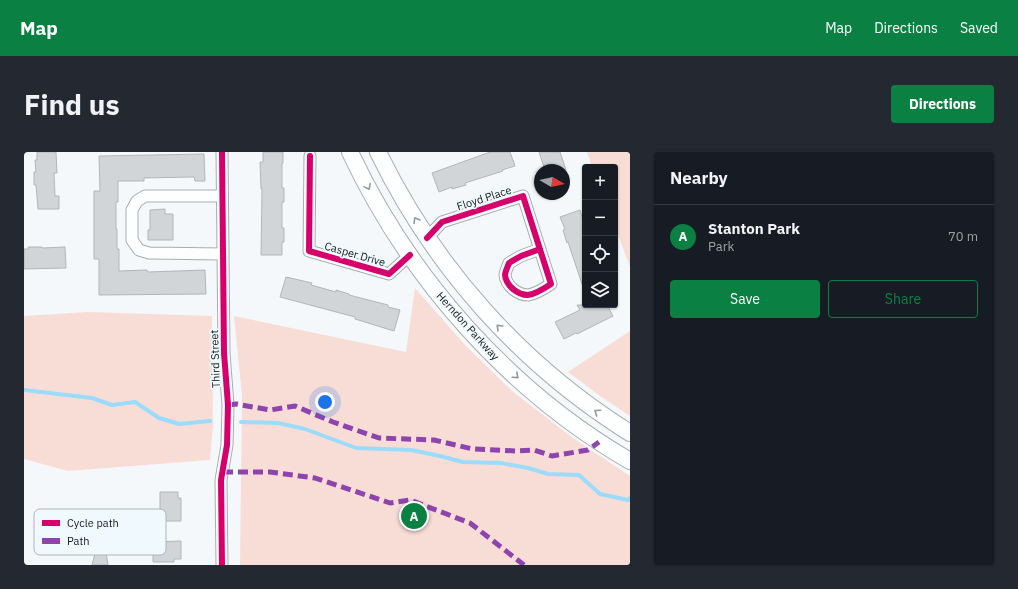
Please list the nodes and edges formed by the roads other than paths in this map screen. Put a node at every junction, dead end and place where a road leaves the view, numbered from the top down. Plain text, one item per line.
1 (222, 152) edge
2 (350, 152) edge
3 (378, 152) edge
4 (310, 156) dead end
5 (222, 196) junction
6 (427, 238) junction
7 (540, 249) junction
8 (222, 254) junction
9 (410, 255) junction
10 (630, 433) edge
11 (630, 460) edge
12 (222, 565) edge

1 - 5 street, Third Street
2 -> 9 main road, Herndon Parkway
6 -> 3 main road, Herndon Parkway
4 - 9 street, Casper Drive
5 - 8 street, Third Street
5 - 8 street
6 - 7 street, Floyd Place
10 -> 6 main road, Herndon Parkway
7 - 7 street, Floyd Place
8 - 12 street, Third Street
9 -> 11 main road, Herndon Parkway

